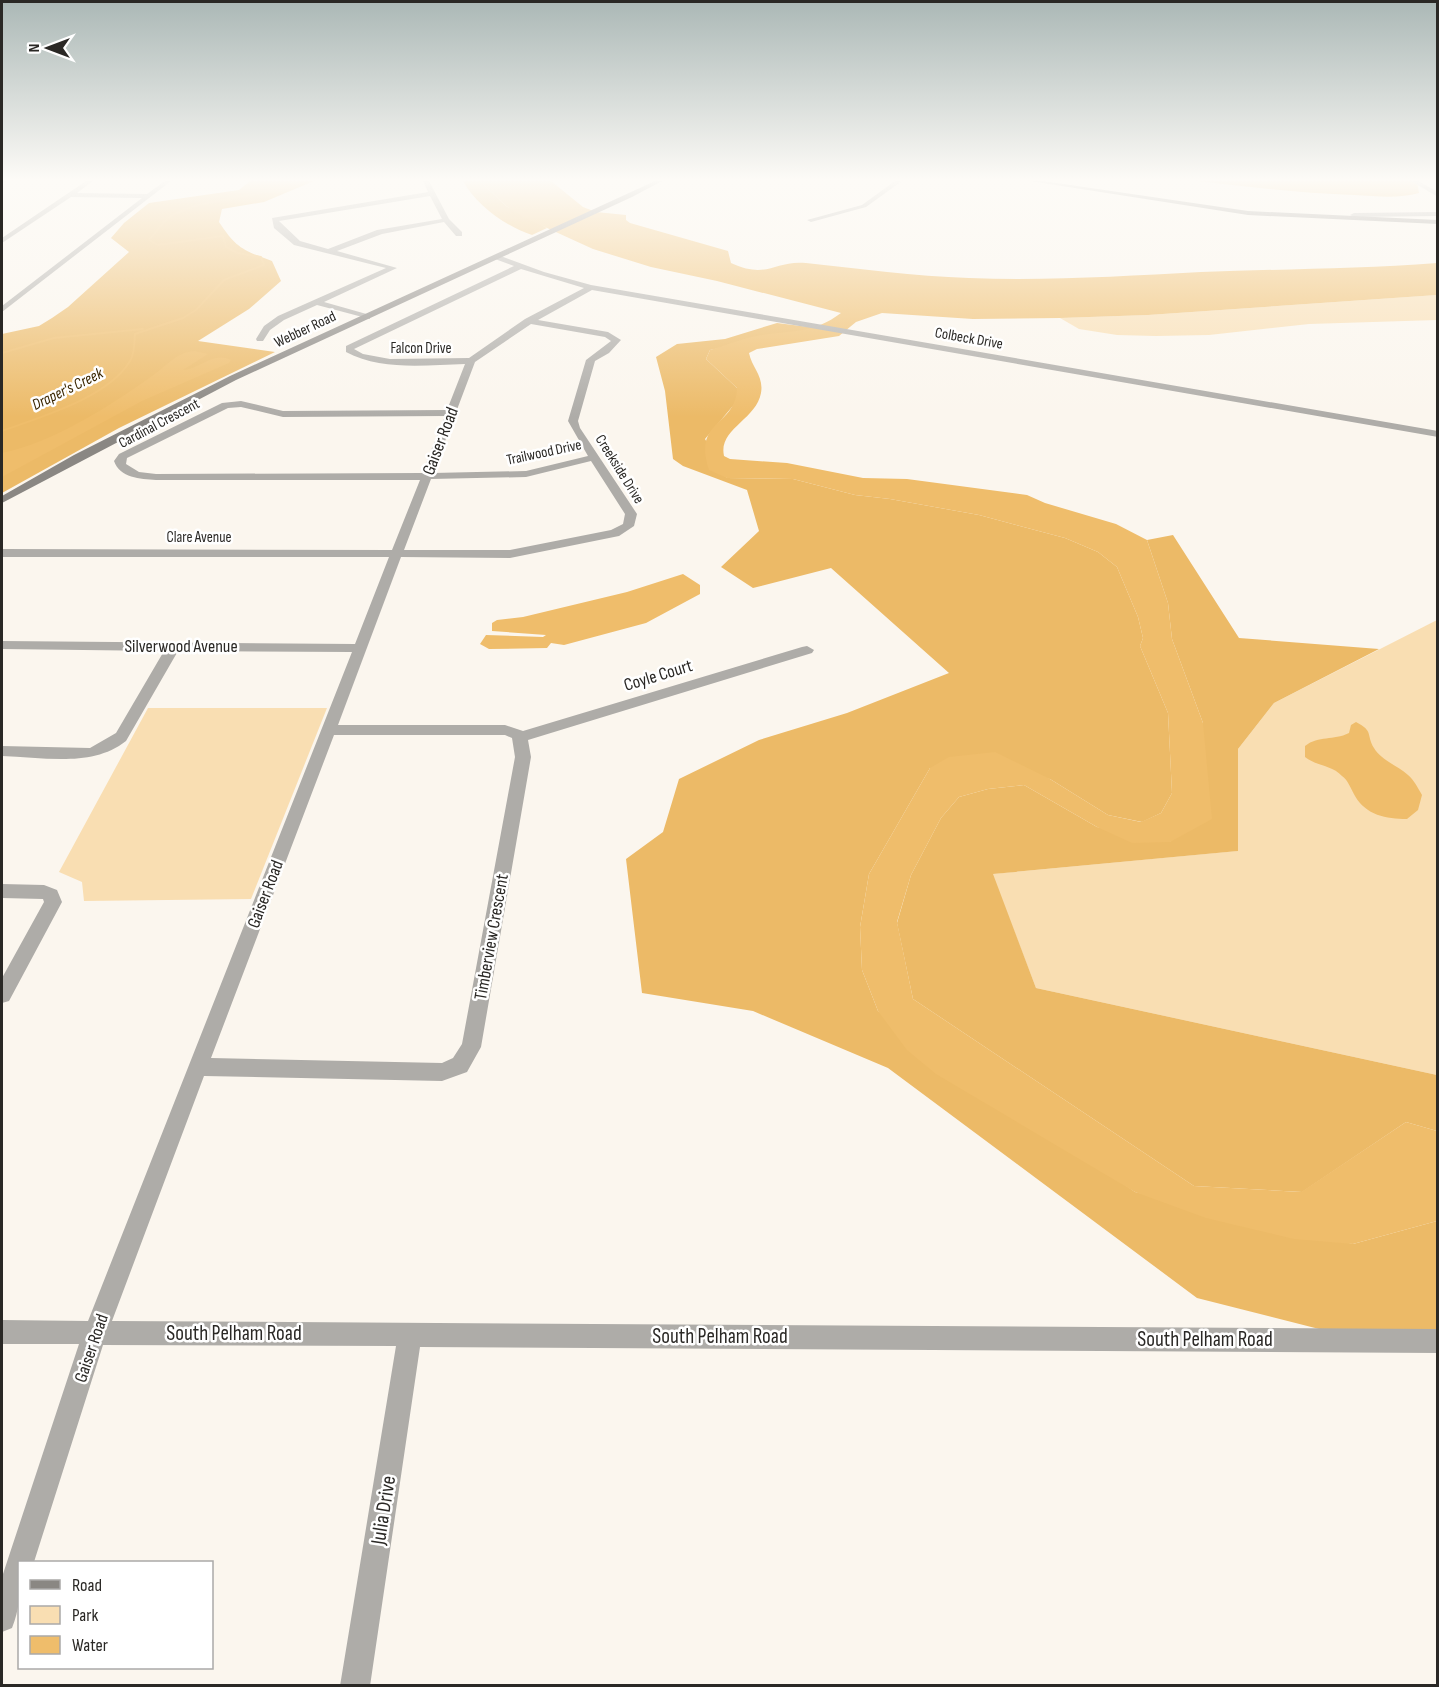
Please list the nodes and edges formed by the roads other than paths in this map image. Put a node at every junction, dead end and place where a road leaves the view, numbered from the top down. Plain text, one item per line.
1 (66, 260) edge
2 (359, 260) edge
3 (492, 260) edge
4 (504, 260) edge
5 (519, 266) junction
6 (591, 287) junction
7 (315, 302) junction
8 (2, 310) edge
9 (367, 317) junction
10 (528, 321) junction
11 (260, 339) dead end
12 (471, 361) junction
13 (451, 413) junction
14 (1437, 435) edge
15 (595, 457) junction
16 (427, 476) junction
17 (2, 500) edge
18 (2, 553) edge
19 (397, 554) junction
20 (2, 645) edge
21 (174, 646) junction
22 (360, 648) junction
23 (807, 650) dead end
24 (328, 730) junction
25 (520, 737) junction
26 (2, 751) edge
27 (2, 891) edge
28 (2, 994) edge
29 (198, 1067) junction
30 (2, 1332) edge
31 (94, 1333) junction
32 (410, 1334) junction
33 (1437, 1341) edge
34 (21, 1561) edge
35 (18, 1569) edge
36 (2, 1618) edge
37 (355, 1686) edge

1 - 8 street
2 - 7 street
3 - 9 main road, Webber Road
4 - 5 street, Colbeck Drive
5 - 6 street, Colbeck Drive
5 - 12 street, Falcon Drive
6 - 10 street
6 - 14 street, Colbeck Drive
7 - 9 street
7 - 11 street
9 - 17 main road, Webber Road
10 - 12 street
10 - 15 street, Creekside Drive
12 - 13 street, Gaiser Road
13 - 16 street, Gaiser Road
13 - 16 street, Cardinal Crescent
15 - 16 street, Trailwood Drive
15 - 19 street, Creekside Drive
16 - 19 street, Gaiser Road
18 - 19 street, Clare Avenue
19 - 22 street, Gaiser Road
20 - 21 street, Silverwood Avenue
21 - 22 street, Silverwood Avenue
21 - 26 street
22 - 24 street, Gaiser Road
23 - 25 street, Coyle Court
24 - 25 street
24 - 29 street, Gaiser Road
25 - 29 street, Timberview Crescent
27 - 28 street
29 - 31 street, Gaiser Road
30 - 31 street, South Pelham Road
31 - 32 street, South Pelham Road
31 - 34 street, Gaiser Road
32 - 33 street, South Pelham Road
32 - 37 street, Julia Drive
35 - 36 street, Gaiser Road

